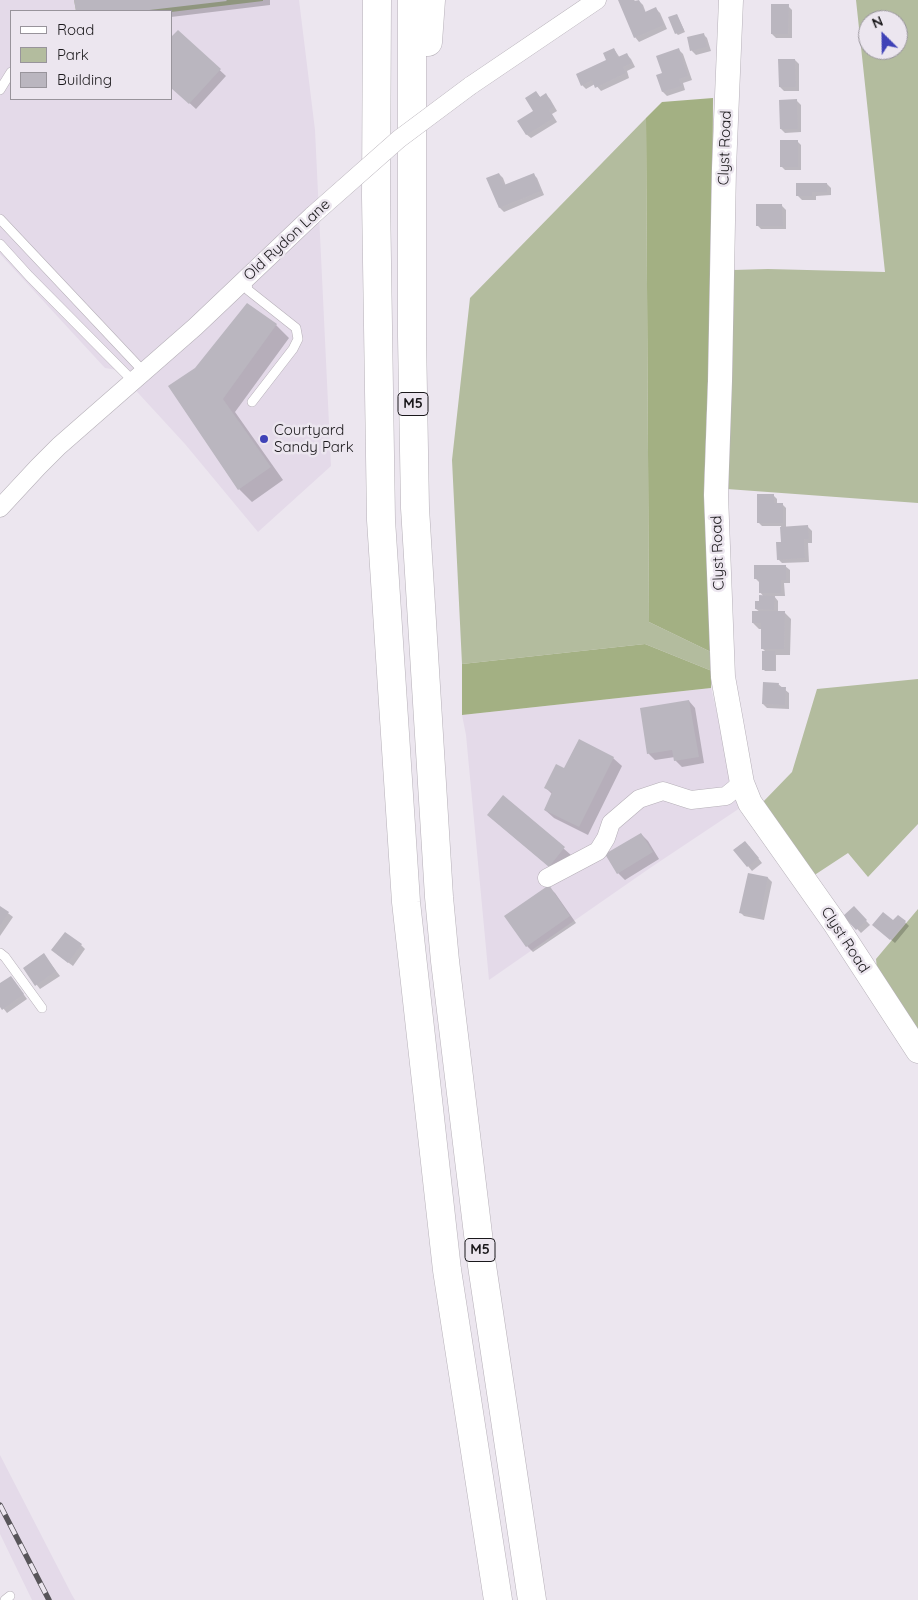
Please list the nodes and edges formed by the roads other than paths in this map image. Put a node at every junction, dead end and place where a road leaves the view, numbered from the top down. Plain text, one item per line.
1 (358, 0) edge
2 (377, 0) edge
3 (412, 0) edge
4 (431, 0) edge
5 (597, 0) edge
6 (731, 0) edge
7 (10, 74) edge
8 (0, 90) edge
9 (412, 182) junction
10 (376, 197) junction
11 (0, 219) edge
12 (0, 244) edge
13 (246, 279) junction
14 (138, 377) junction
15 (252, 402) dead end
16 (0, 508) edge
17 (742, 782) junction
18 (547, 878) dead end
19 (0, 952) edge
20 (42, 1008) dead end
21 (918, 1051) edge
22 (498, 1600) edge
23 (532, 1600) edge

1 - 10 highway, M5
2 - 10 highway, M5
3 - 9 highway, M5
4 - 9 highway, M5
5 - 13 street, Old Rydon Lane, bridge
6 - 17 street, Clyst Road
7 - 8 lane
9 - 23 highway, M5
10 - 22 highway, M5
11 - 14 lane
12 - 14 lane
13 - 14 street, Old Rydon Lane
13 - 15 lane
14 - 16 street, Old Rydon Lane
17 - 18 street
17 - 21 street, Clyst Road
19 - 20 lane

